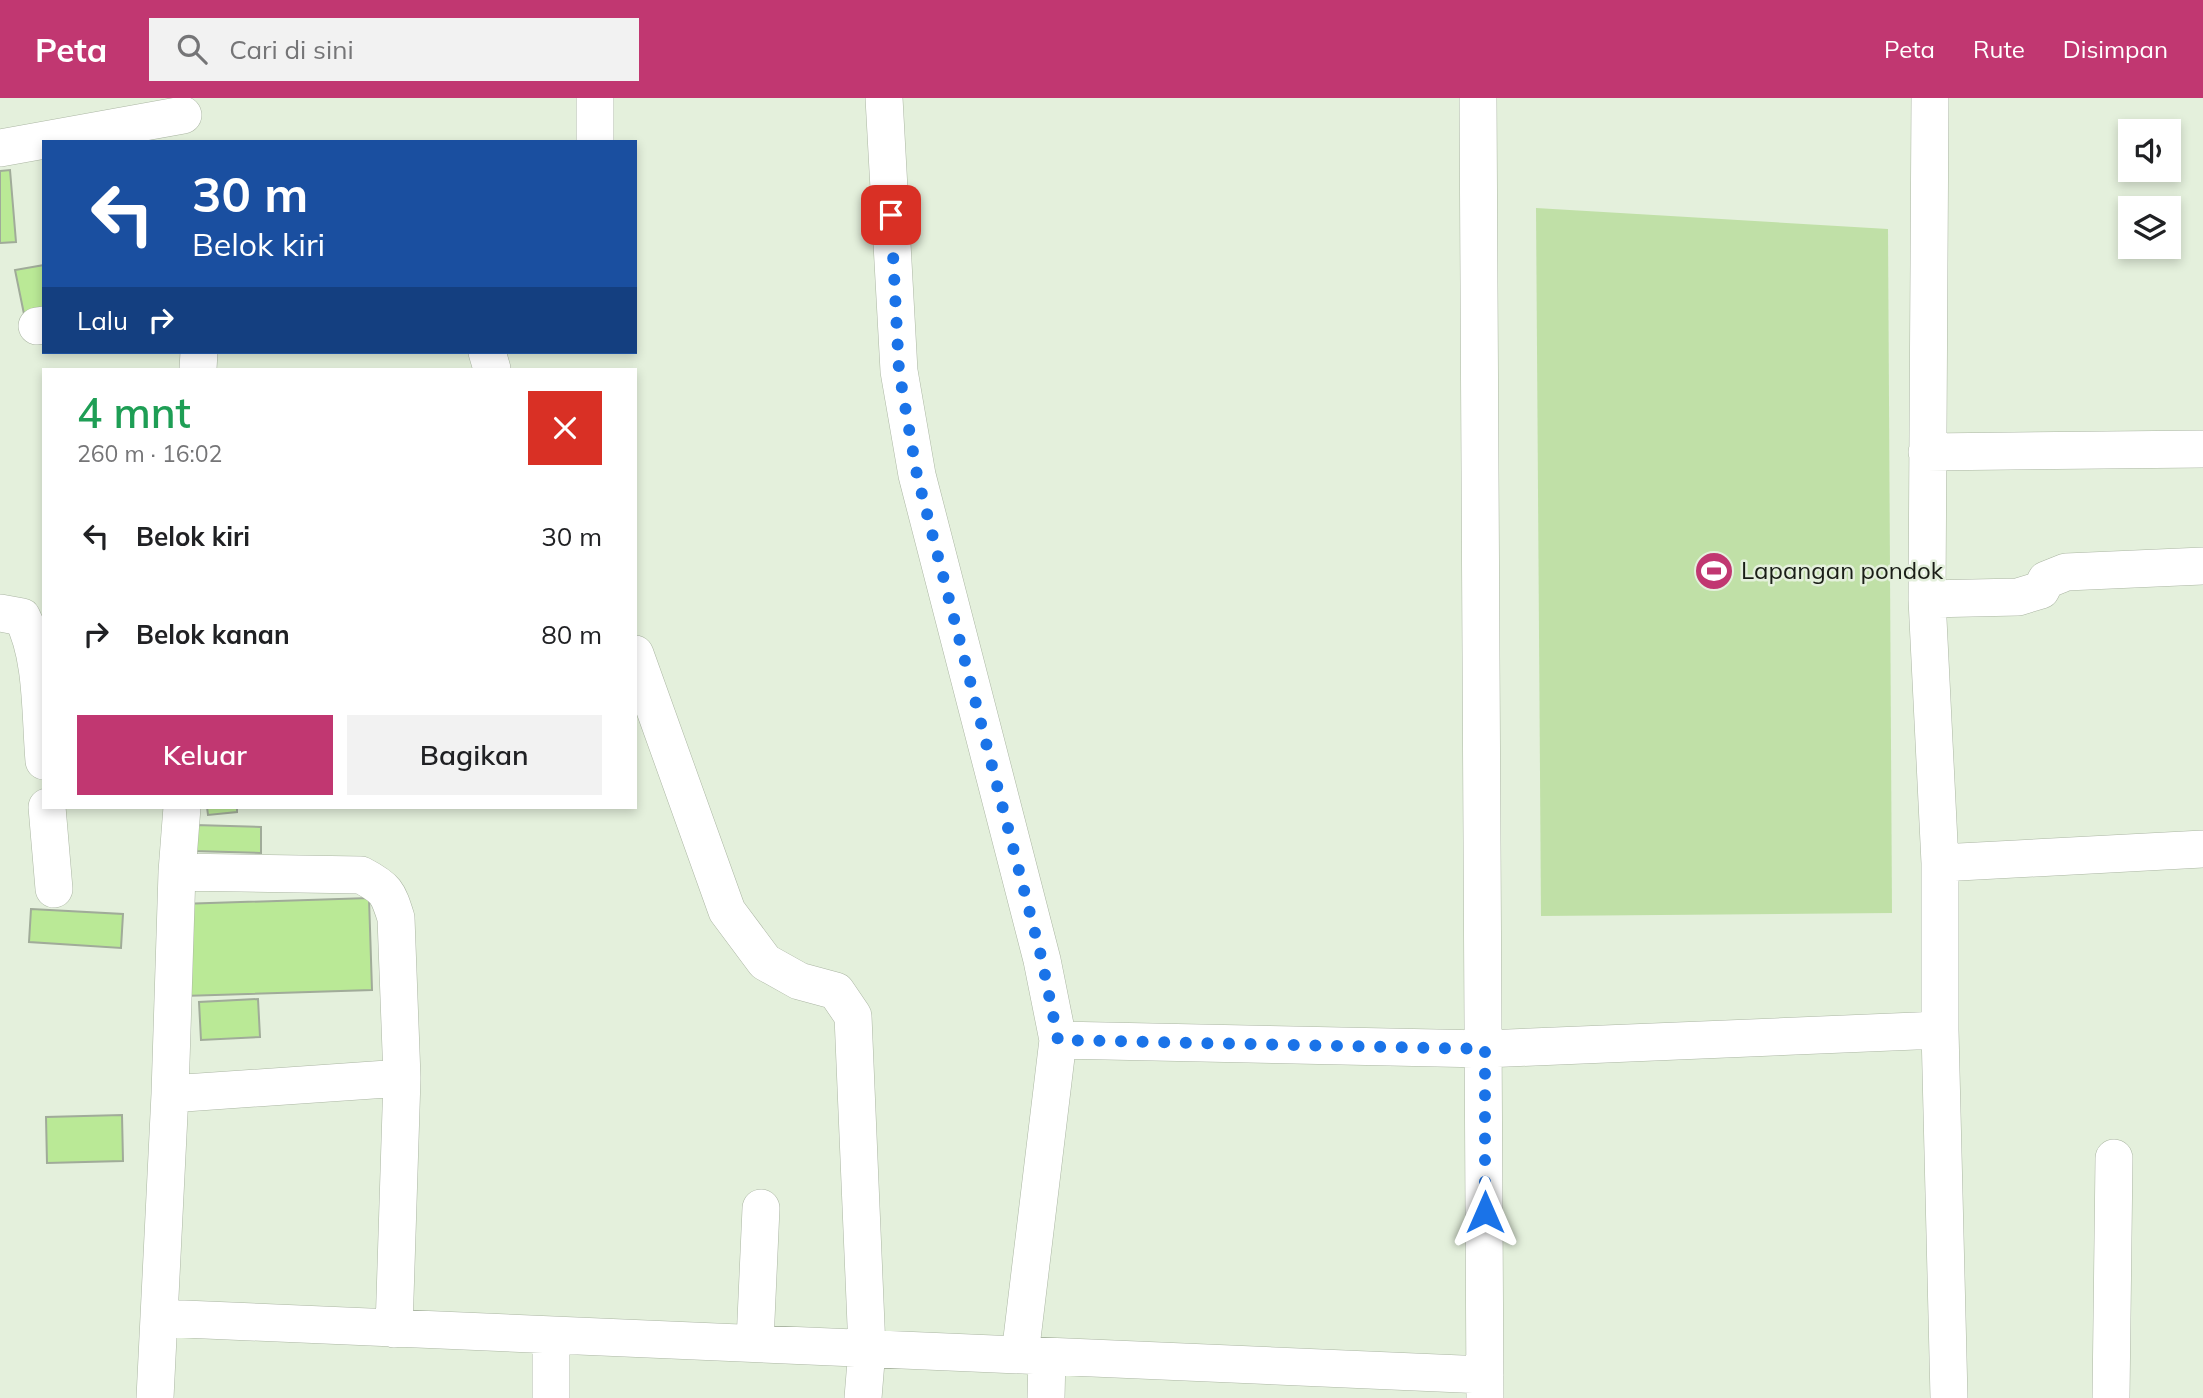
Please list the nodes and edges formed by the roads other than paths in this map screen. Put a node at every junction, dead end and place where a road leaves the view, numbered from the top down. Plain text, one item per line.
1 (595, 98) edge
2 (884, 98) edge
3 (1478, 98) edge
4 (1930, 98) edge
5 (183, 118) edge
6 (49, 140) edge
7 (595, 140) edge
8 (42, 141) edge
9 (0, 148) edge
10 (2203, 449) edge
11 (1927, 452) junction
12 (2203, 566) edge
13 (1927, 599) junction
14 (0, 613) edge
15 (637, 660) edge
16 (42, 737) edge
17 (47, 809) edge
18 (182, 809) edge
19 (2203, 849) edge
20 (1940, 863) junction
21 (177, 872) junction
22 (54, 890) dead end
23 (1940, 1030) junction
24 (1058, 1040) junction
25 (1485, 1049) junction
26 (402, 1079) junction
27 (170, 1094) junction
28 (2114, 1158) dead end
29 (761, 1208) dead end
30 (160, 1318) junction
31 (394, 1329) junction
32 (551, 1335) junction
33 (755, 1342) junction
34 (867, 1349) junction
35 (1033, 1356) junction
36 (1485, 1387) edge
37 (155, 1398) edge
38 (551, 1398) edge
39 (863, 1398) edge
40 (1046, 1398) edge
41 (1950, 1398) edge
42 (2111, 1398) edge

1 - 7 street
2 - 24 street
3 - 25 street
4 - 11 street
5 - 6 street
8 - 9 street
10 - 11 street
11 - 13 street
12 - 13 street
13 - 20 street
14 - 16 street
15 - 34 street
17 - 22 street
18 - 21 street
19 - 20 street
20 - 23 street
21 - 26 street
21 - 27 street
23 - 25 street
23 - 41 street
24 - 25 street
24 - 35 street
25 - 36 street
26 - 27 street
26 - 31 street
27 - 30 street
28 - 42 street
29 - 33 street
30 - 31 street
30 - 37 street
31 - 32 street
32 - 33 street
32 - 38 street
33 - 34 street
34 - 35 street
34 - 39 street
35 - 36 street
35 - 40 street

